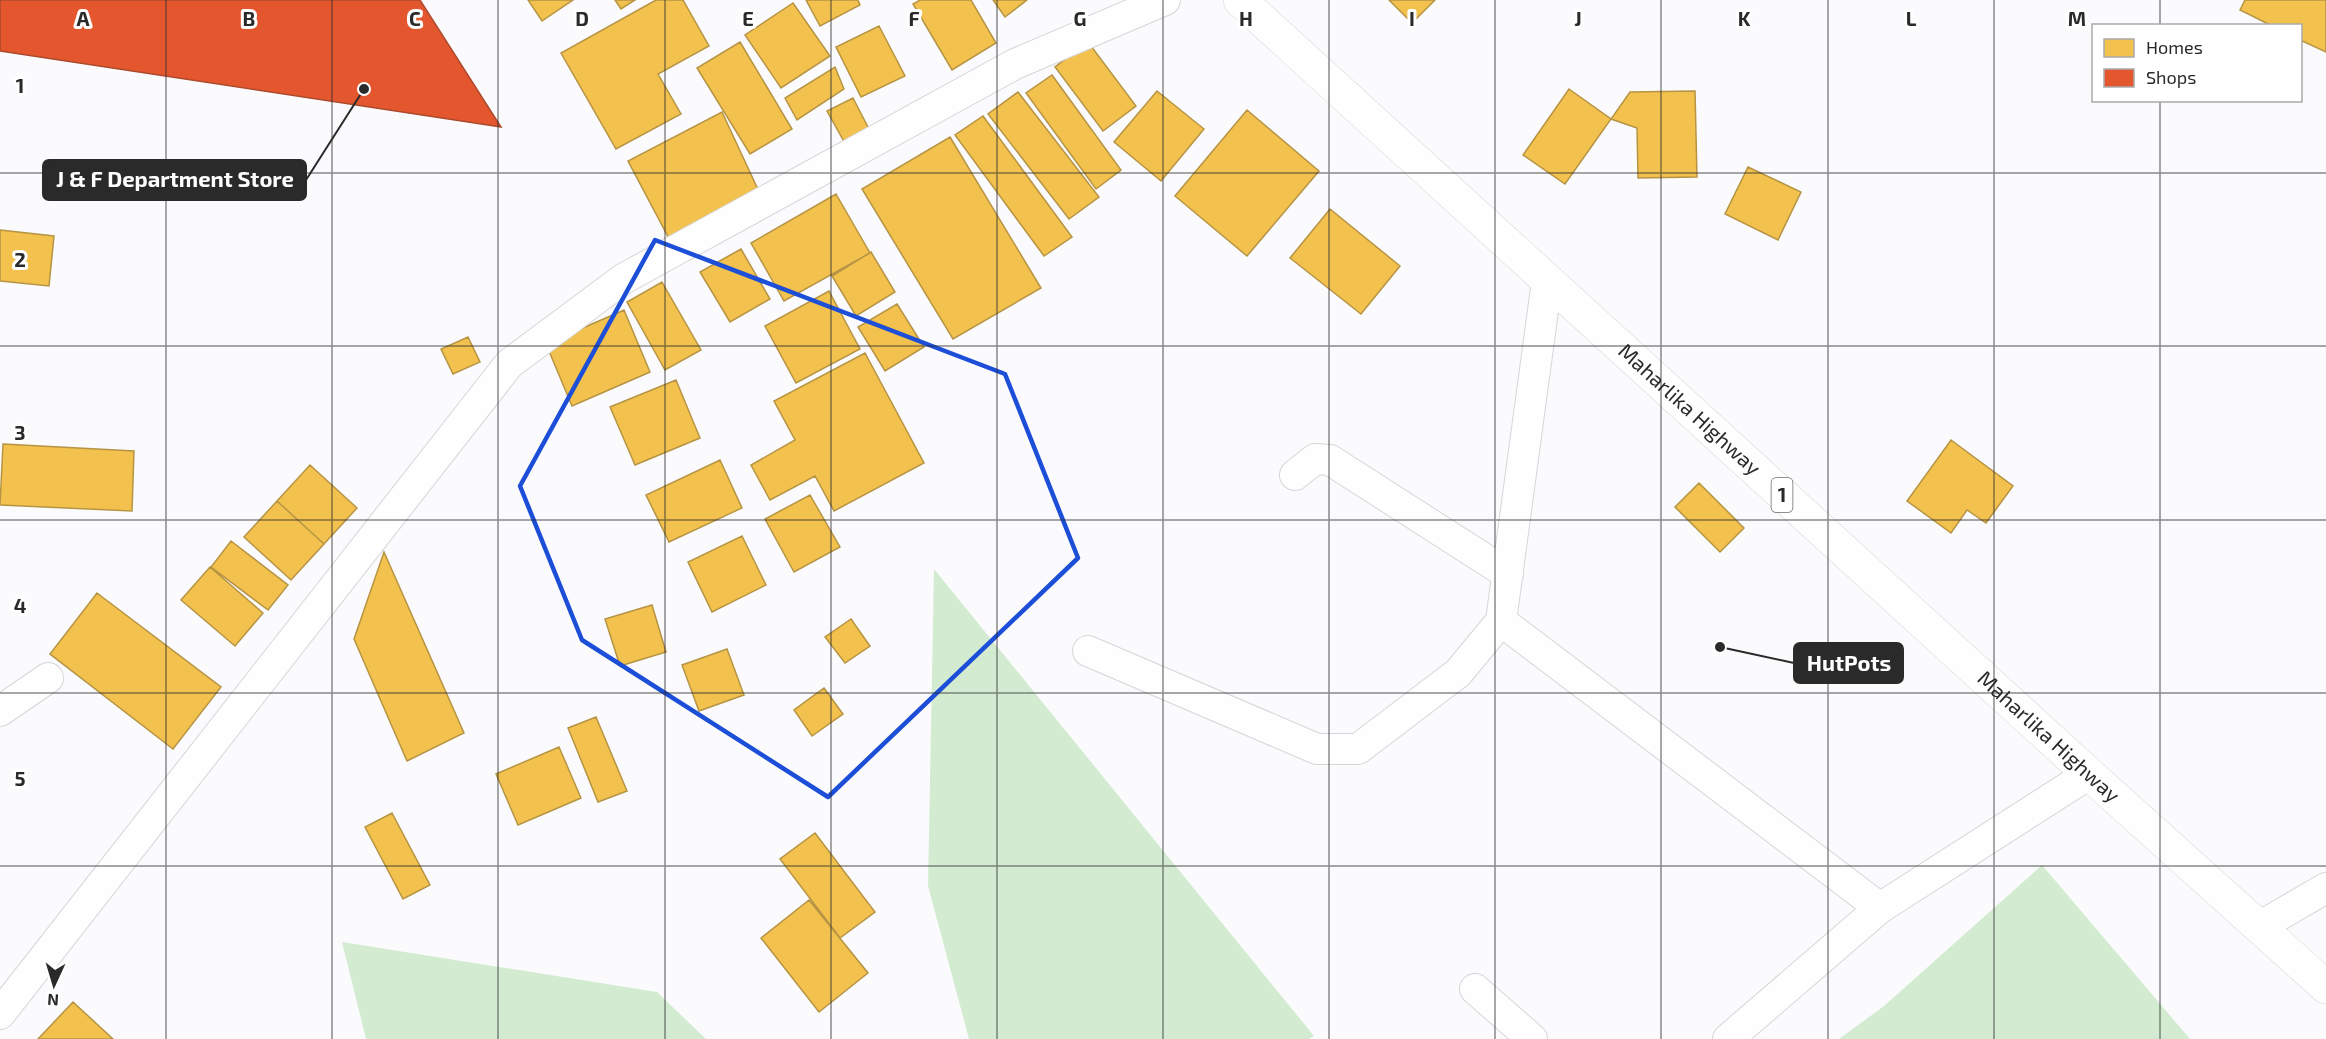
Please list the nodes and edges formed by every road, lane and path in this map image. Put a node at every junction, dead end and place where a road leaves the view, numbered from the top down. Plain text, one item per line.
1 (1165, 0) edge
2 (1240, 0) edge
3 (1547, 281) junction
4 (1295, 475) dead end
5 (1508, 574) junction
6 (1501, 621) junction
7 (1088, 651) dead end
8 (48, 678) dead end
9 (0, 711) edge
10 (2089, 774) junction
11 (2326, 888) edge
12 (1880, 908) junction
13 (2259, 927) junction
14 (2326, 987) edge
15 (1475, 989) dead end
16 (0, 1014) edge
17 (1532, 1039) edge
18 (1728, 1039) edge

1 - 16 lane
2 - 3 highway, Maharlika Highway / 1
3 - 5 lane
3 - 10 highway, Maharlika Highway / 1
4 - 5 lane
5 - 6 lane
6 - 7 lane
6 - 12 lane
8 - 9 lane
10 - 12 lane
10 - 13 highway, Maharlika Highway / 1
11 - 13 lane
12 - 18 lane
13 - 14 highway, Maharlika Highway / 1
15 - 17 lane

